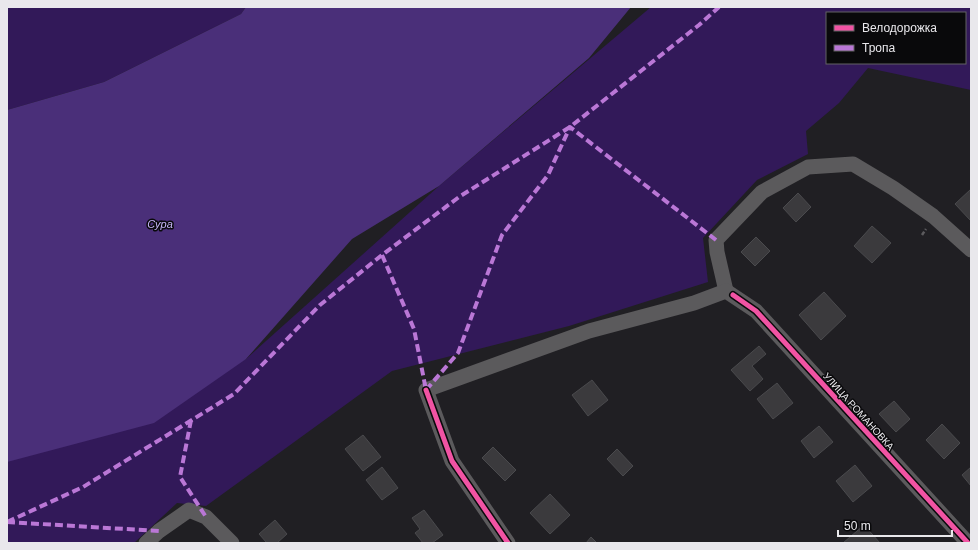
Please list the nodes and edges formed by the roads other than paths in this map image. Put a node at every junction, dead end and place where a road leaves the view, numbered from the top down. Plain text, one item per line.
1 (971, 250) edge
2 (730, 293) junction
3 (146, 543) edge
4 (232, 543) edge
5 (508, 543) edge
6 (968, 543) edge

1 - 2 street
2 - 5 street
2 - 6 street, УЛИЦА РОМАНОВКА
3 - 4 street

